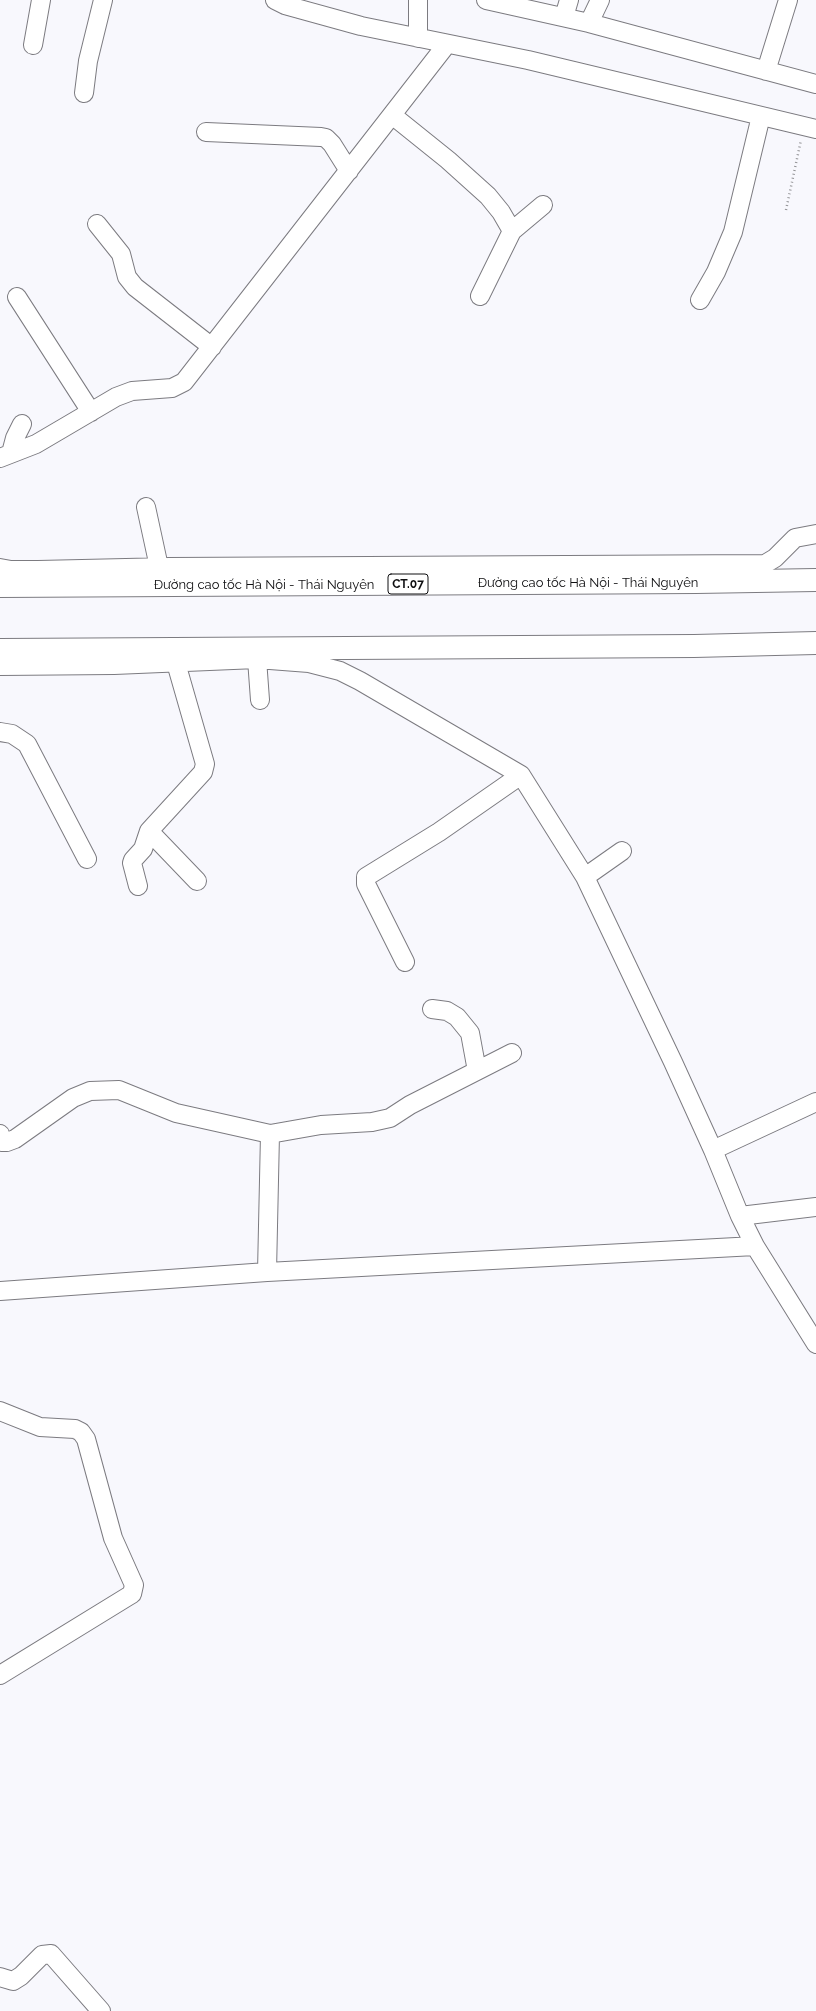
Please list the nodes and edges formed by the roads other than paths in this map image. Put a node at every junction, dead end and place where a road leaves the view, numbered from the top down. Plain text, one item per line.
1 (41, 0) edge
2 (103, 0) edge
3 (275, 0) edge
4 (489, 0) edge
5 (569, 0) edge
6 (600, 0) edge
7 (788, 0) edge
8 (418, 2) edge
9 (564, 18) junction
10 (589, 23) junction
11 (418, 38) junction
12 (447, 44) junction
13 (33, 45) dead end
14 (766, 71) junction
15 (816, 84) edge
16 (84, 93) dead end
17 (392, 115) junction
18 (761, 116) junction
19 (810, 128) edge
20 (206, 132) dead end
21 (349, 171) junction
22 (543, 205) dead end
23 (97, 224) dead end
24 (512, 231) junction
25 (480, 296) dead end
26 (17, 297) dead end
27 (700, 300) dead end
28 (212, 347) junction
29 (91, 412) junction
30 (22, 424) dead end
31 (5, 456) edge
32 (146, 508) dead end
33 (816, 534) edge
34 (159, 567) junction
35 (0, 568) edge
36 (816, 580) edge
37 (0, 586) edge
38 (816, 643) edge
39 (0, 650) edge
40 (257, 659) junction
41 (176, 663) junction
42 (0, 666) edge
43 (260, 700) dead end
44 (0, 732) edge
45 (521, 775) junction
46 (149, 831) junction
47 (622, 851) dead end
48 (87, 859) dead end
49 (585, 877) junction
50 (197, 881) dead end
51 (138, 886) dead end
52 (405, 962) dead end
53 (432, 1009) dead end
54 (512, 1053) dead end
55 (476, 1071) junction
56 (816, 1102) edge
57 (0, 1134) edge
58 (270, 1134) junction
59 (713, 1150) junction
60 (816, 1207) edge
61 (740, 1216) junction
62 (755, 1246) junction
63 (267, 1272) junction
64 (0, 1291) edge
65 (816, 1344) edge
66 (0, 1411) edge
67 (0, 1675) edge
68 (0, 1977) edge
69 (101, 2011) edge

1 - 13 street
2 - 16 street
3 - 11 street
4 - 9 street
5 - 9 street
6 - 10 street
7 - 14 street
8 - 11 street
9 - 10 street
10 - 14 street
11 - 12 street
12 - 17 street
12 - 18 street
14 - 15 street
17 - 21 street
17 - 24 street
18 - 19 street
18 - 27 street
20 - 21 street
21 - 28 street
22 - 24 street
23 - 28 street
24 - 25 street
26 - 29 street
28 - 29 street
29 - 31 street
30 - 31 street
32 - 34 street
33 - 34 street
34 - 35 street
36 - 37 highway, Đường cao tốc Hà Nội - Thái Nguyên / CT.07
38 - 39 highway
40 - 41 street
40 - 43 street
40 - 45 street
41 - 42 street
41 - 46 street
44 - 48 street
45 - 49 street
45 - 52 street
46 - 50 street
46 - 51 street
47 - 49 street
49 - 59 street
53 - 55 street
54 - 55 street
55 - 58 street
56 - 59 street
57 - 58 street
58 - 63 street
59 - 61 street
60 - 61 street
61 - 62 street
62 - 63 street
62 - 65 street
63 - 64 street
66 - 67 street
68 - 69 street

